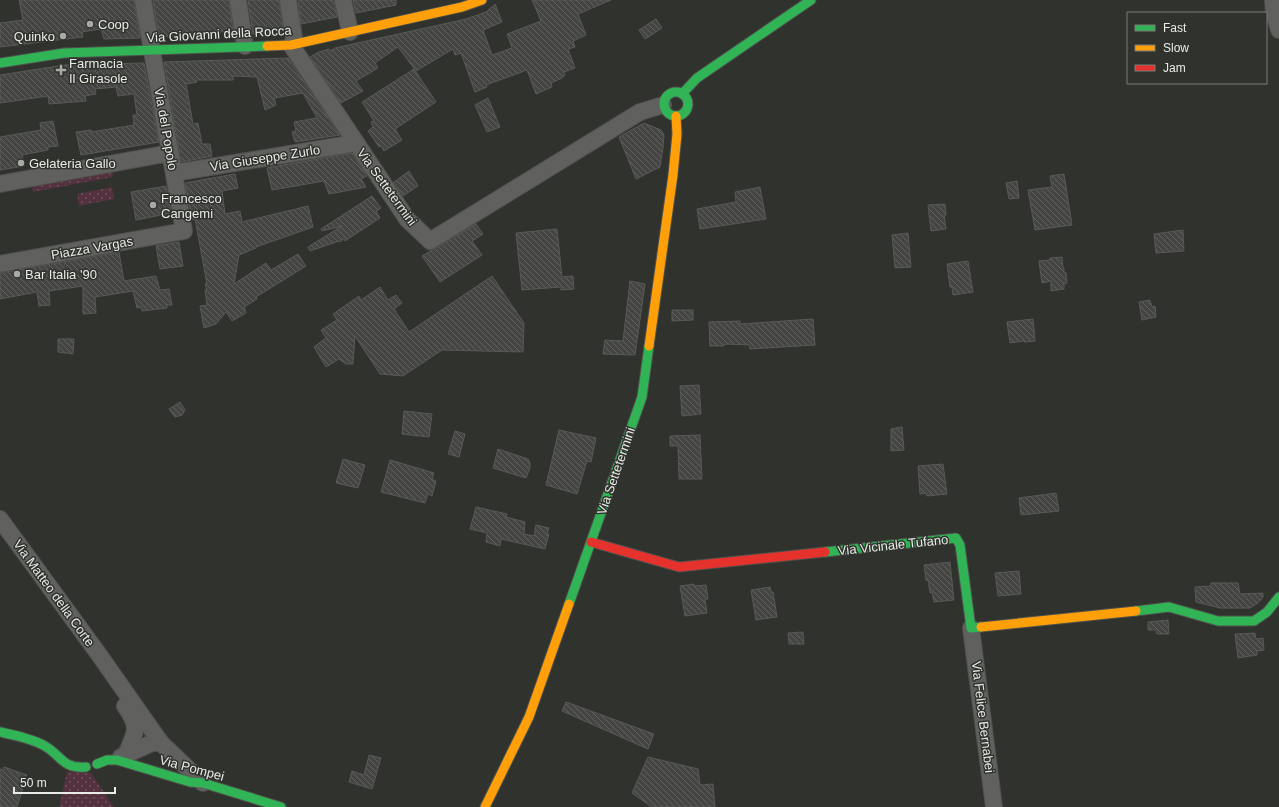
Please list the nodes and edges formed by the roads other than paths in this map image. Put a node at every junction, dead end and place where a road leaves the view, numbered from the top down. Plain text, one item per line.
1 (143, 0) edge
2 (238, 0) edge
3 (288, 0) edge
4 (343, 0) edge
5 (482, 0) edge
6 (811, 0) edge
7 (1272, 0) edge
8 (461, 4) edge
9 (1279, 30) edge
10 (350, 32) junction
11 (293, 44) junction
12 (245, 46) junction
13 (152, 50) junction
14 (0, 63) edge
15 (682, 94) junction
16 (663, 105) junction
17 (676, 116) junction
18 (356, 143) junction
19 (170, 153) junction
20 (174, 173) junction
21 (0, 184) edge
22 (184, 231) joint
23 (0, 264) edge
24 (0, 519) edge
25 (591, 542) junction
26 (1279, 597) edge
27 (971, 628) junction
28 (104, 661) junction
29 (0, 732) edge
30 (164, 747) junction
31 (121, 757) junction
32 (96, 764) dead end
33 (86, 767) dead end
34 (149, 769) junction
35 (202, 783) junction
36 (281, 807) edge
37 (485, 807) edge
38 (994, 807) edge

1 - 13 street, Via del Popolo
2 - 12 street
3 - 11 street
4 - 10 street
5 - 8 street, Via Giovanni della Rocca
6 - 15 street
7 - 9 street
8 - 10 street, Via Giovanni della Rocca
10 - 11 street, Via Giovanni della Rocca
11 - 12 street, Via Giovanni della Rocca
11 - 18 street, Via Settetermini
12 - 13 street, Via Giovanni della Rocca
13 - 14 street, Via Giovanni della Rocca
13 - 19 street, Via del Popolo
15 - 16 street
15 - 17 street
16 - 17 street
16 - 18 street, Via Settetermini
17 - 25 street, Via Settetermini
18 - 20 street, Via Giuseppe Zurlo
19 - 20 street, Via del Popolo
19 - 21 street
20 - 22 street, Via del Popolo
22 - 23 street, Piazza Vargas
24 - 28 street, Via Matteo della Corte
25 - 27 street, Via Vicinale Tufano
25 - 37 street, Via Settetermini
26 - 27 street
27 - 38 street, Via Felice Bernabei
28 - 30 street, Via Matteo della Corte
28 - 31 street, Via Matteo della Corte
29 - 33 street
30 - 31 street
30 - 34 street
30 - 35 street, Via Matteo della Corte
31 - 32 street, Via Pompei
31 - 34 street, Via Pompei
34 - 35 street, Via Pompei
35 - 36 street, Via Pompei

